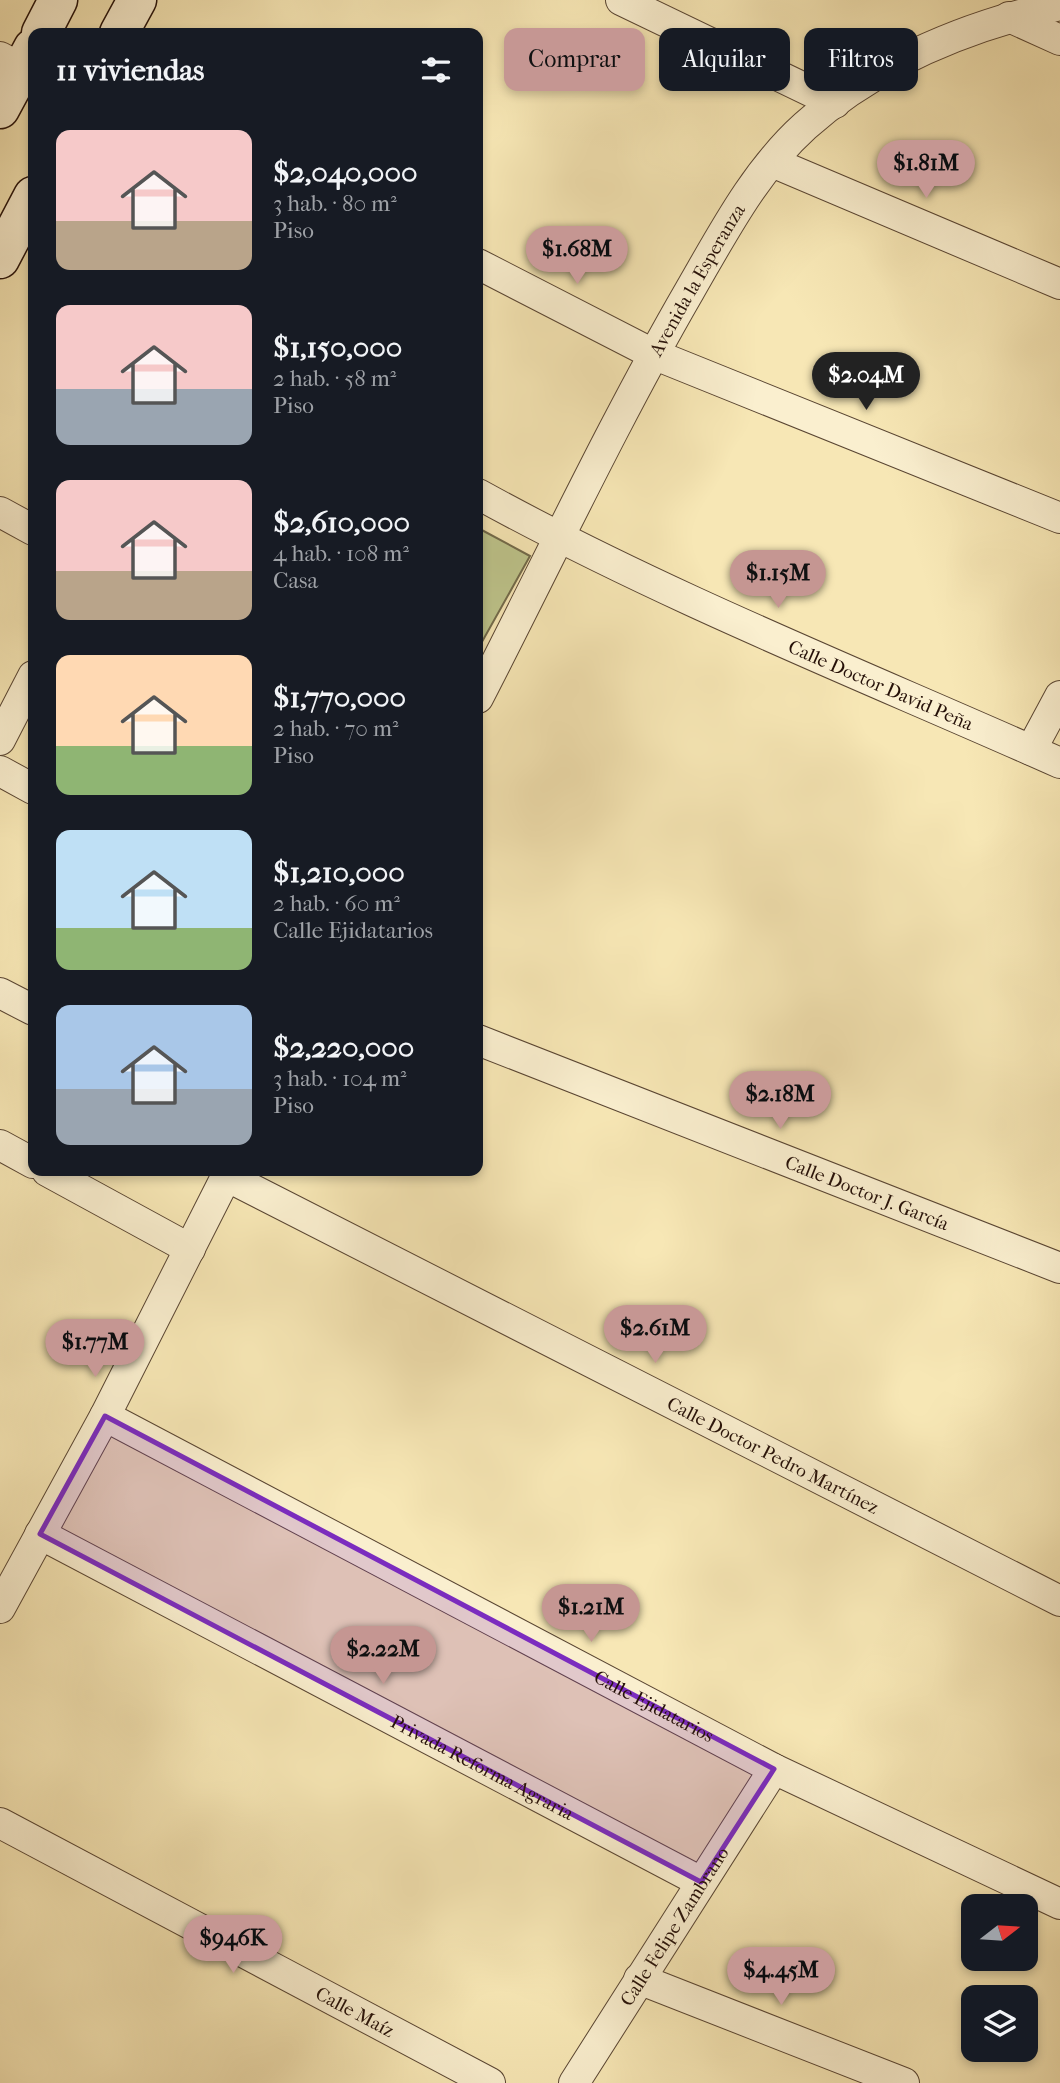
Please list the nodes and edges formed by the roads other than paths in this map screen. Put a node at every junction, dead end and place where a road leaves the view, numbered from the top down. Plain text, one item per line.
1 (58, 0) edge
2 (137, 0) edge
3 (621, 0) edge
4 (1060, 5) edge
5 (1009, 17) junction
6 (44, 28) edge
7 (122, 28) edge
8 (1060, 40) edge
9 (18, 58) edge
10 (835, 103) junction
11 (0, 108) edge
12 (772, 162) junction
13 (28, 206) edge
14 (0, 259) edge
15 (483, 267) edge
16 (1060, 285) edge
17 (653, 354) junction
18 (483, 497) edge
19 (0, 512) edge
20 (1060, 518) edge
21 (28, 527) edge
22 (560, 539) junction
23 (28, 686) edge
24 (483, 688) edge
25 (1060, 696) edge
26 (0, 740) edge
27 (1031, 750) junction
28 (1060, 762) edge
29 (0, 772) edge
30 (28, 786) edge
31 (0, 993) edge
32 (28, 1007) edge
33 (483, 1042) edge
34 (0, 1145) edge
35 (28, 1160) edge
36 (56, 1176) edge
37 (226, 1176) edge
38 (233, 1176) edge
39 (190, 1249) junction
40 (1059, 1265) edge
41 (105, 1416) junction
42 (40, 1534) junction
43 (3, 1596) edge
44 (1060, 1601) edge
45 (774, 1769) junction
46 (0, 1823) edge
47 (701, 1882) junction
48 (1060, 1905) edge
49 (639, 1979) junction
50 (490, 2083) edge
51 (574, 2083) edge
52 (904, 2083) edge

1 - 6 street
2 - 7 street
3 - 10 street
4 - 5 street, Avenida la Esperanza
5 - 8 street
5 - 10 street, Avenida la Esperanza
9 - 11 street
10 - 12 street, Avenida la Esperanza
12 - 16 street
12 - 17 street, Avenida la Esperanza
13 - 14 street
15 - 17 street
17 - 20 street
17 - 22 street, Avenida la Esperanza
18 - 22 street, Calle Doctor David Peña
19 - 21 street
22 - 24 street, Avenida la Esperanza
22 - 27 street, Calle Doctor David Peña
23 - 26 street
25 - 27 street
27 - 28 street, Calle Doctor David Peña
29 - 30 street
31 - 32 street
33 - 40 street, Calle Doctor J. García
34 - 35 street
36 - 39 street
37 - 39 street
38 - 44 street, Calle Doctor Pedro Martínez
39 - 41 street
41 - 42 street
41 - 45 street, Calle Ejidatarios
42 - 43 street
42 - 47 street, Privada Reforma Agraria
45 - 47 street, Calle Felipe Zambrano
45 - 48 street, Calle Ejidatarios
46 - 50 street, Calle Maíz
47 - 49 street, Calle Felipe Zambrano
49 - 51 street, Calle Felipe Zambrano
49 - 52 street

